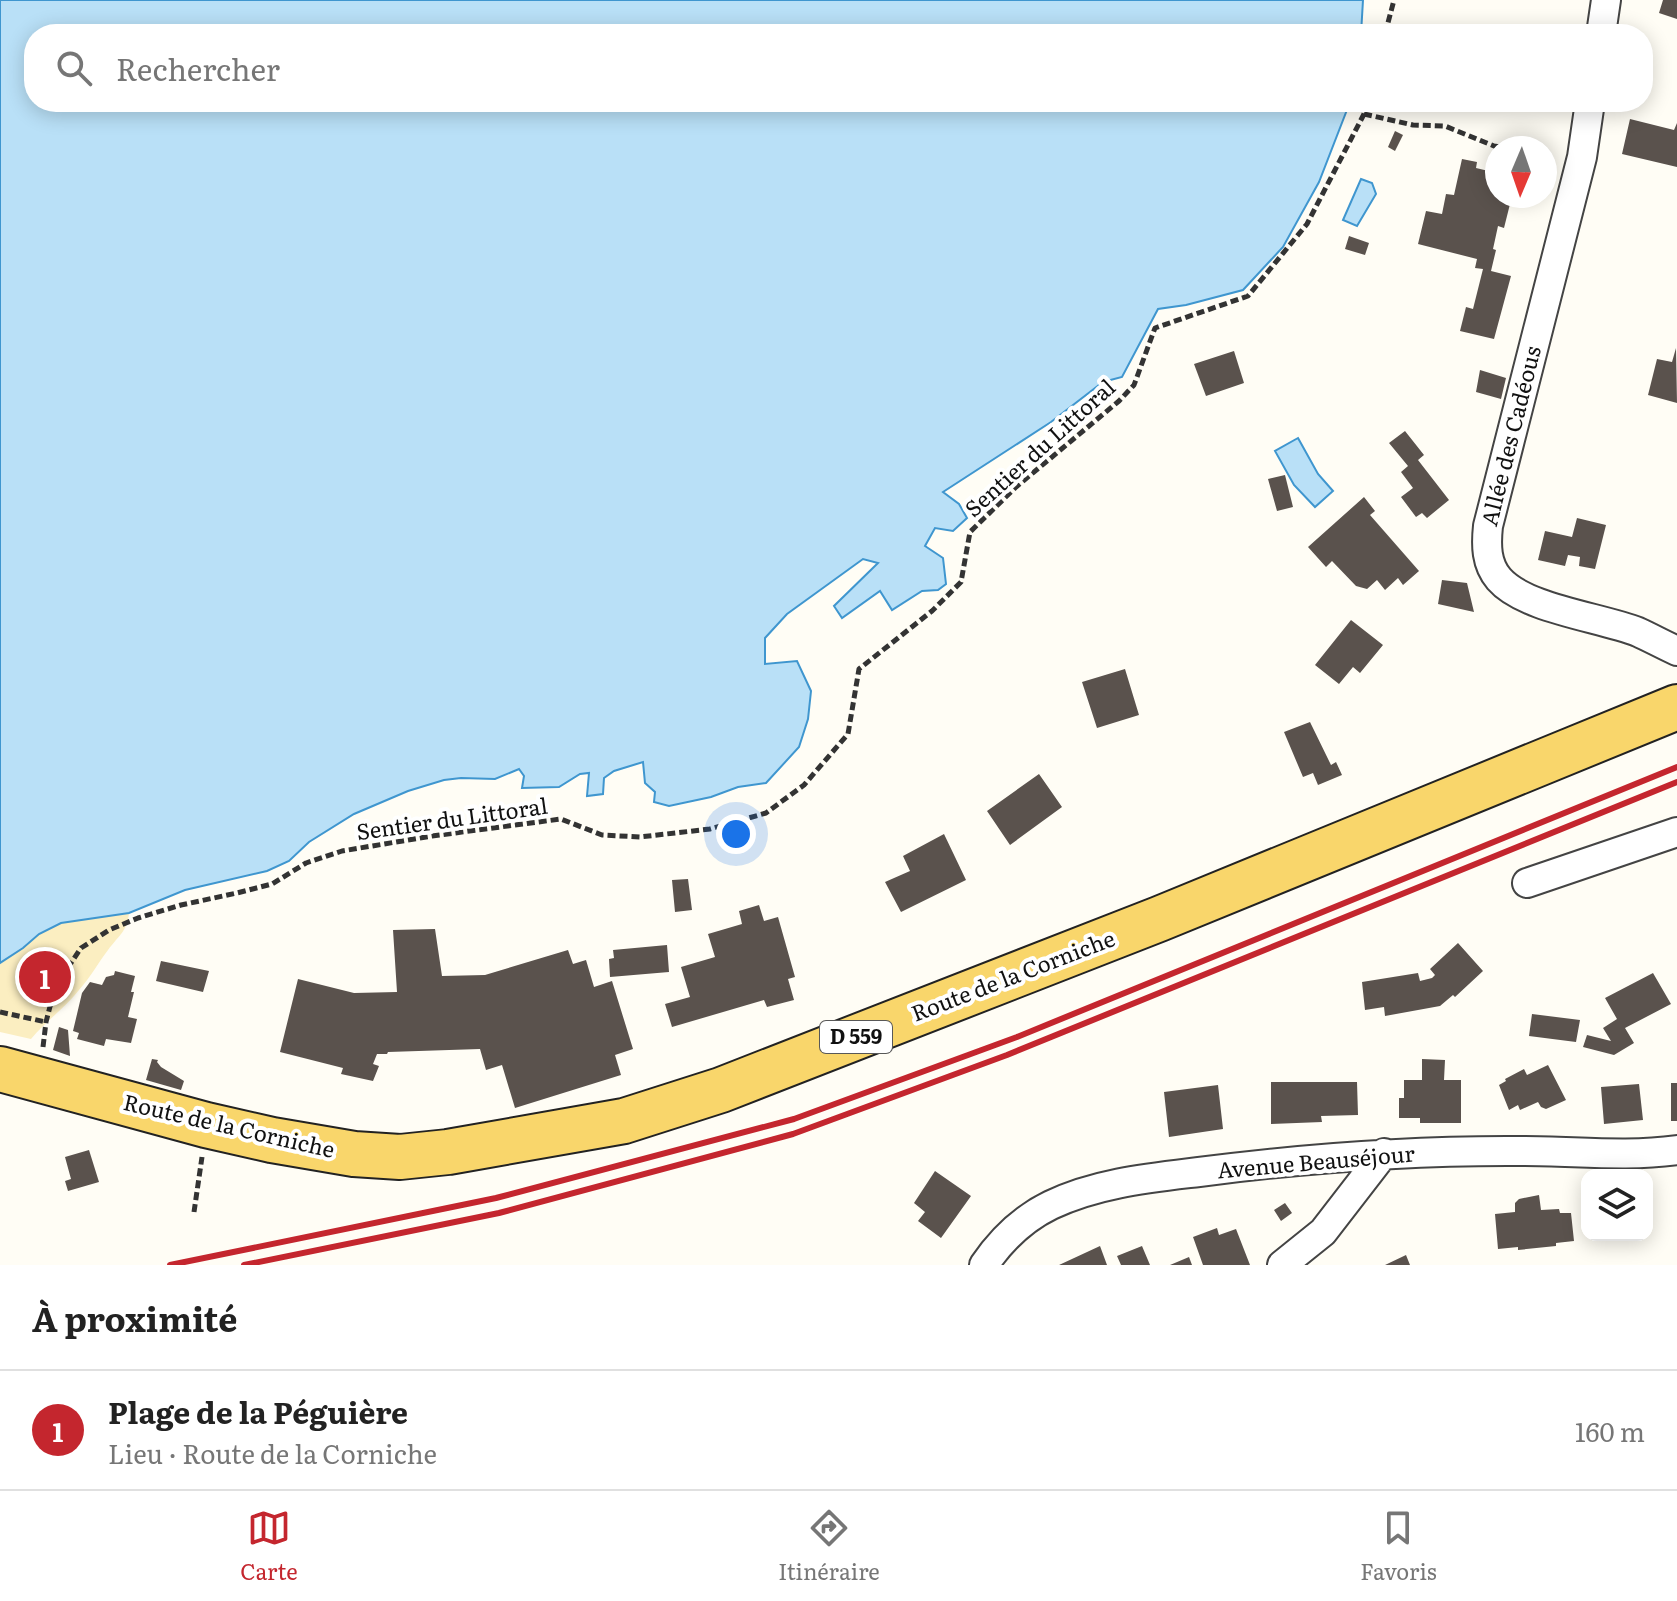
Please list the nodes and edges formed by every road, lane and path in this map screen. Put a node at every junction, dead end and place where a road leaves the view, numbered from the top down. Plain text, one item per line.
1 (1394, 0) edge
2 (1606, 0) edge
3 (1388, 24) edge
4 (1602, 24) edge
5 (1589, 112) edge
6 (1364, 114) joint
7 (1485, 142) edge
8 (1677, 651) edge
9 (1677, 707) edge
10 (1677, 832) edge
11 (1527, 883) dead end
12 (0, 1012) edge
13 (46, 1022) junction
14 (43, 1047) dead end
15 (0, 1069) edge
16 (206, 1125) junction
17 (1677, 1150) edge
18 (1384, 1153) junction
19 (194, 1212) dead end
20 (984, 1265) edge
21 (1282, 1265) edge

1 - 3 path
2 - 4 street
5 - 8 street, Allée des Cadéous
6 - 7 path
6 - 13 path, Sentier du Littoral
9 - 16 main road, Route de la Corniche / D 559
10 - 11 street
12 - 13 path
13 - 14 path
15 - 16 main road, Route de la Corniche / D 559
16 - 19 path
17 - 18 street, Avenue Beauséjour
18 - 20 street, Avenue Beauséjour
18 - 21 street

